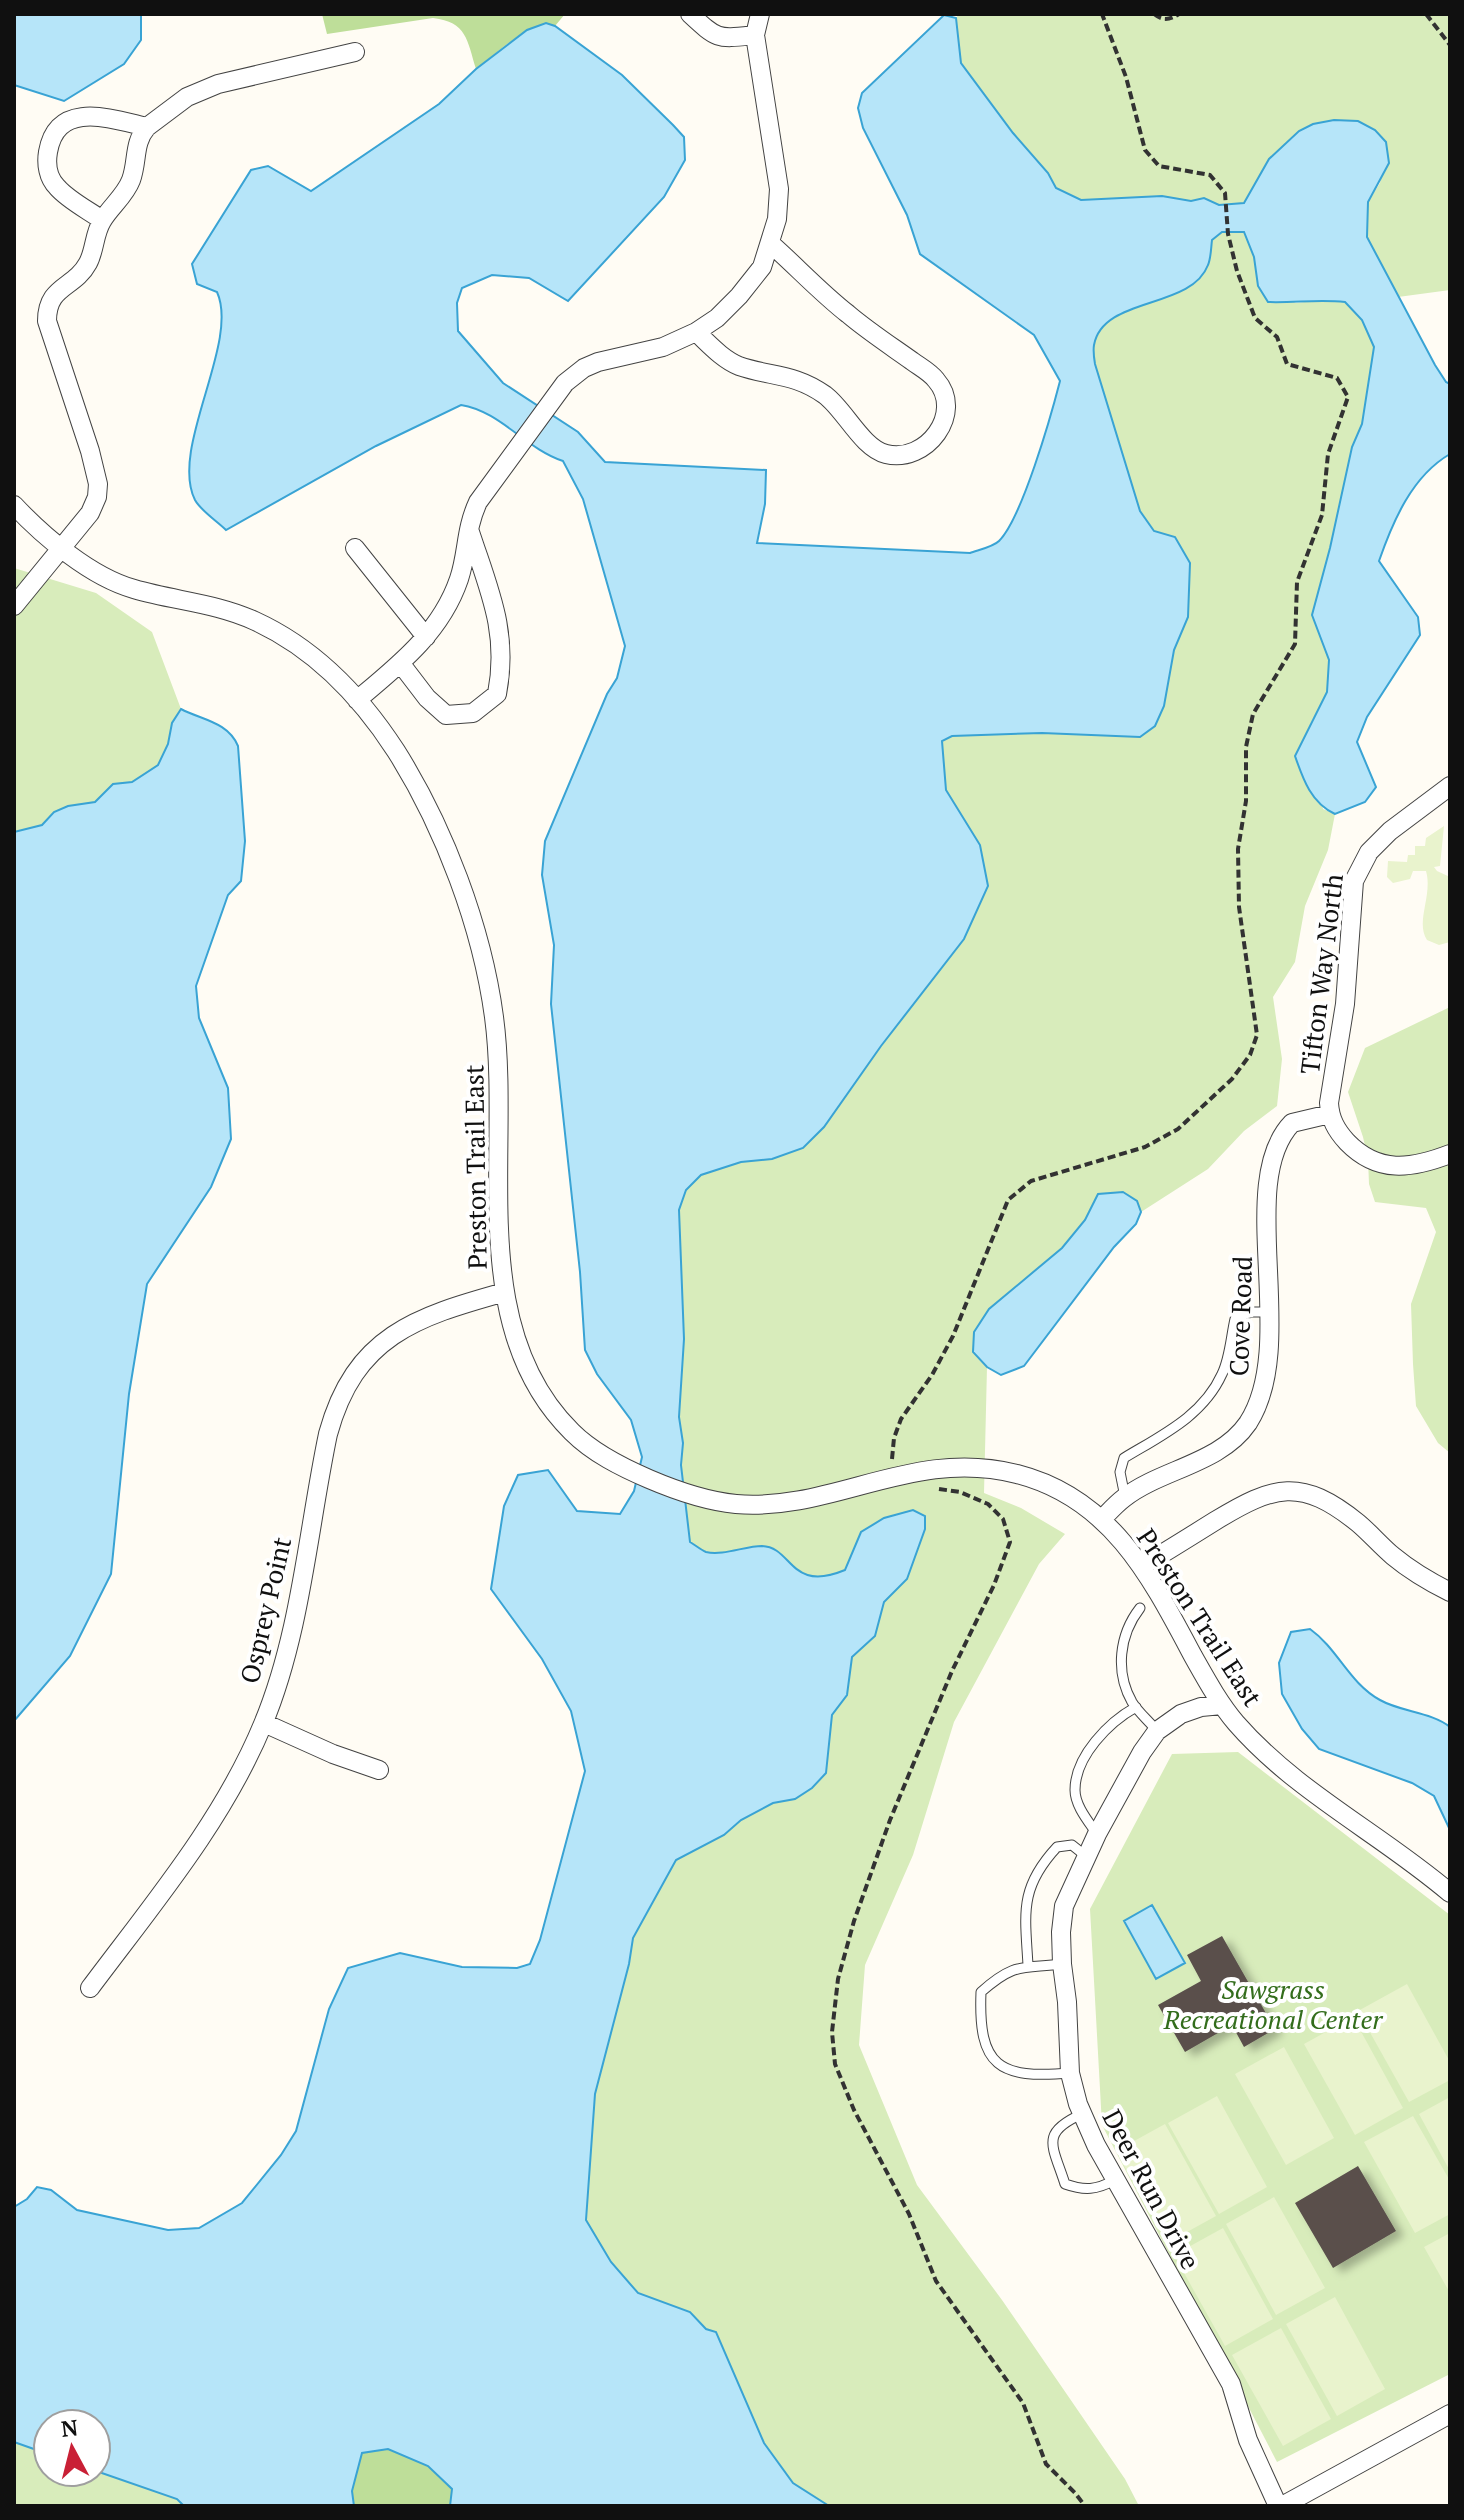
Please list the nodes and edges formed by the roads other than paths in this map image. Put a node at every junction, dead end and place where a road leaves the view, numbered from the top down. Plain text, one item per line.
1 (690, 14) edge
2 (760, 14) edge
3 (755, 35) junction
4 (355, 52) dead end
5 (147, 127) junction
6 (102, 220) junction
7 (771, 244) junction
8 (696, 332) junction
9 (14, 505) edge
10 (468, 527) junction
11 (62, 547) junction
12 (355, 548) dead end
13 (14, 606) edge
14 (426, 637) junction
15 (401, 664) junction
16 (357, 700) junction
17 (1450, 786) edge
18 (1330, 1114) junction
19 (1450, 1154) edge
20 (505, 1292) junction
21 (1269, 1312) junction
22 (1125, 1497) junction
23 (1102, 1519) junction
24 (1142, 1566) junction
25 (1450, 1592) edge
26 (1140, 1608) dead end
27 (1222, 1705) junction
28 (1136, 1707) junction
29 (264, 1723) junction
30 (1157, 1731) junction
31 (379, 1770) dead end
32 (1097, 1834) junction
33 (1087, 1857) junction
34 (1450, 1893) edge
35 (1062, 1964) junction
36 (1028, 1965) junction
37 (90, 1988) dead end
38 (1070, 2073) junction
39 (1082, 2114) junction
40 (1115, 2180) junction
41 (1450, 2414) edge
42 (1280, 2506) edge

1 - 3 street
2 - 3 street
3 - 7 street
4 - 5 street
5 - 6 street
5 - 6 street
6 - 11 street
7 - 8 street
7 - 8 street
8 - 10 street
9 - 11 street, Preston Trail East
10 - 14 street
10 - 15 street
11 - 13 street
11 - 16 street, Preston Trail East
12 - 14 street
14 - 15 street
15 - 16 street
16 - 20 street, Preston Trail East
17 - 18 street, Tifton Way North
18 - 19 street
18 - 21 street, Cove Road
20 - 23 street, Preston Trail East
20 - 29 street, Osprey Point
21 - 22 street, Cove Road
21 - 22 lane
22 - 23 street, Cove Road
23 - 24 street, Preston Trail East
24 - 25 street
24 - 27 street, Preston Trail East
26 - 28 lane
27 - 30 street, Deer Run Drive
27 - 34 street, Preston Trail East
28 - 30 lane
28 - 32 lane
29 - 31 street
29 - 37 street, Osprey Point
30 - 32 street, Deer Run Drive
32 - 33 street, Deer Run Drive
33 - 35 street, Deer Run Drive
33 - 36 lane
35 - 36 lane
35 - 38 street, Deer Run Drive
36 - 38 lane
38 - 39 street, Deer Run Drive
39 - 40 street, Deer Run Drive
39 - 40 lane
40 - 42 street, Deer Run Drive
41 - 42 street

